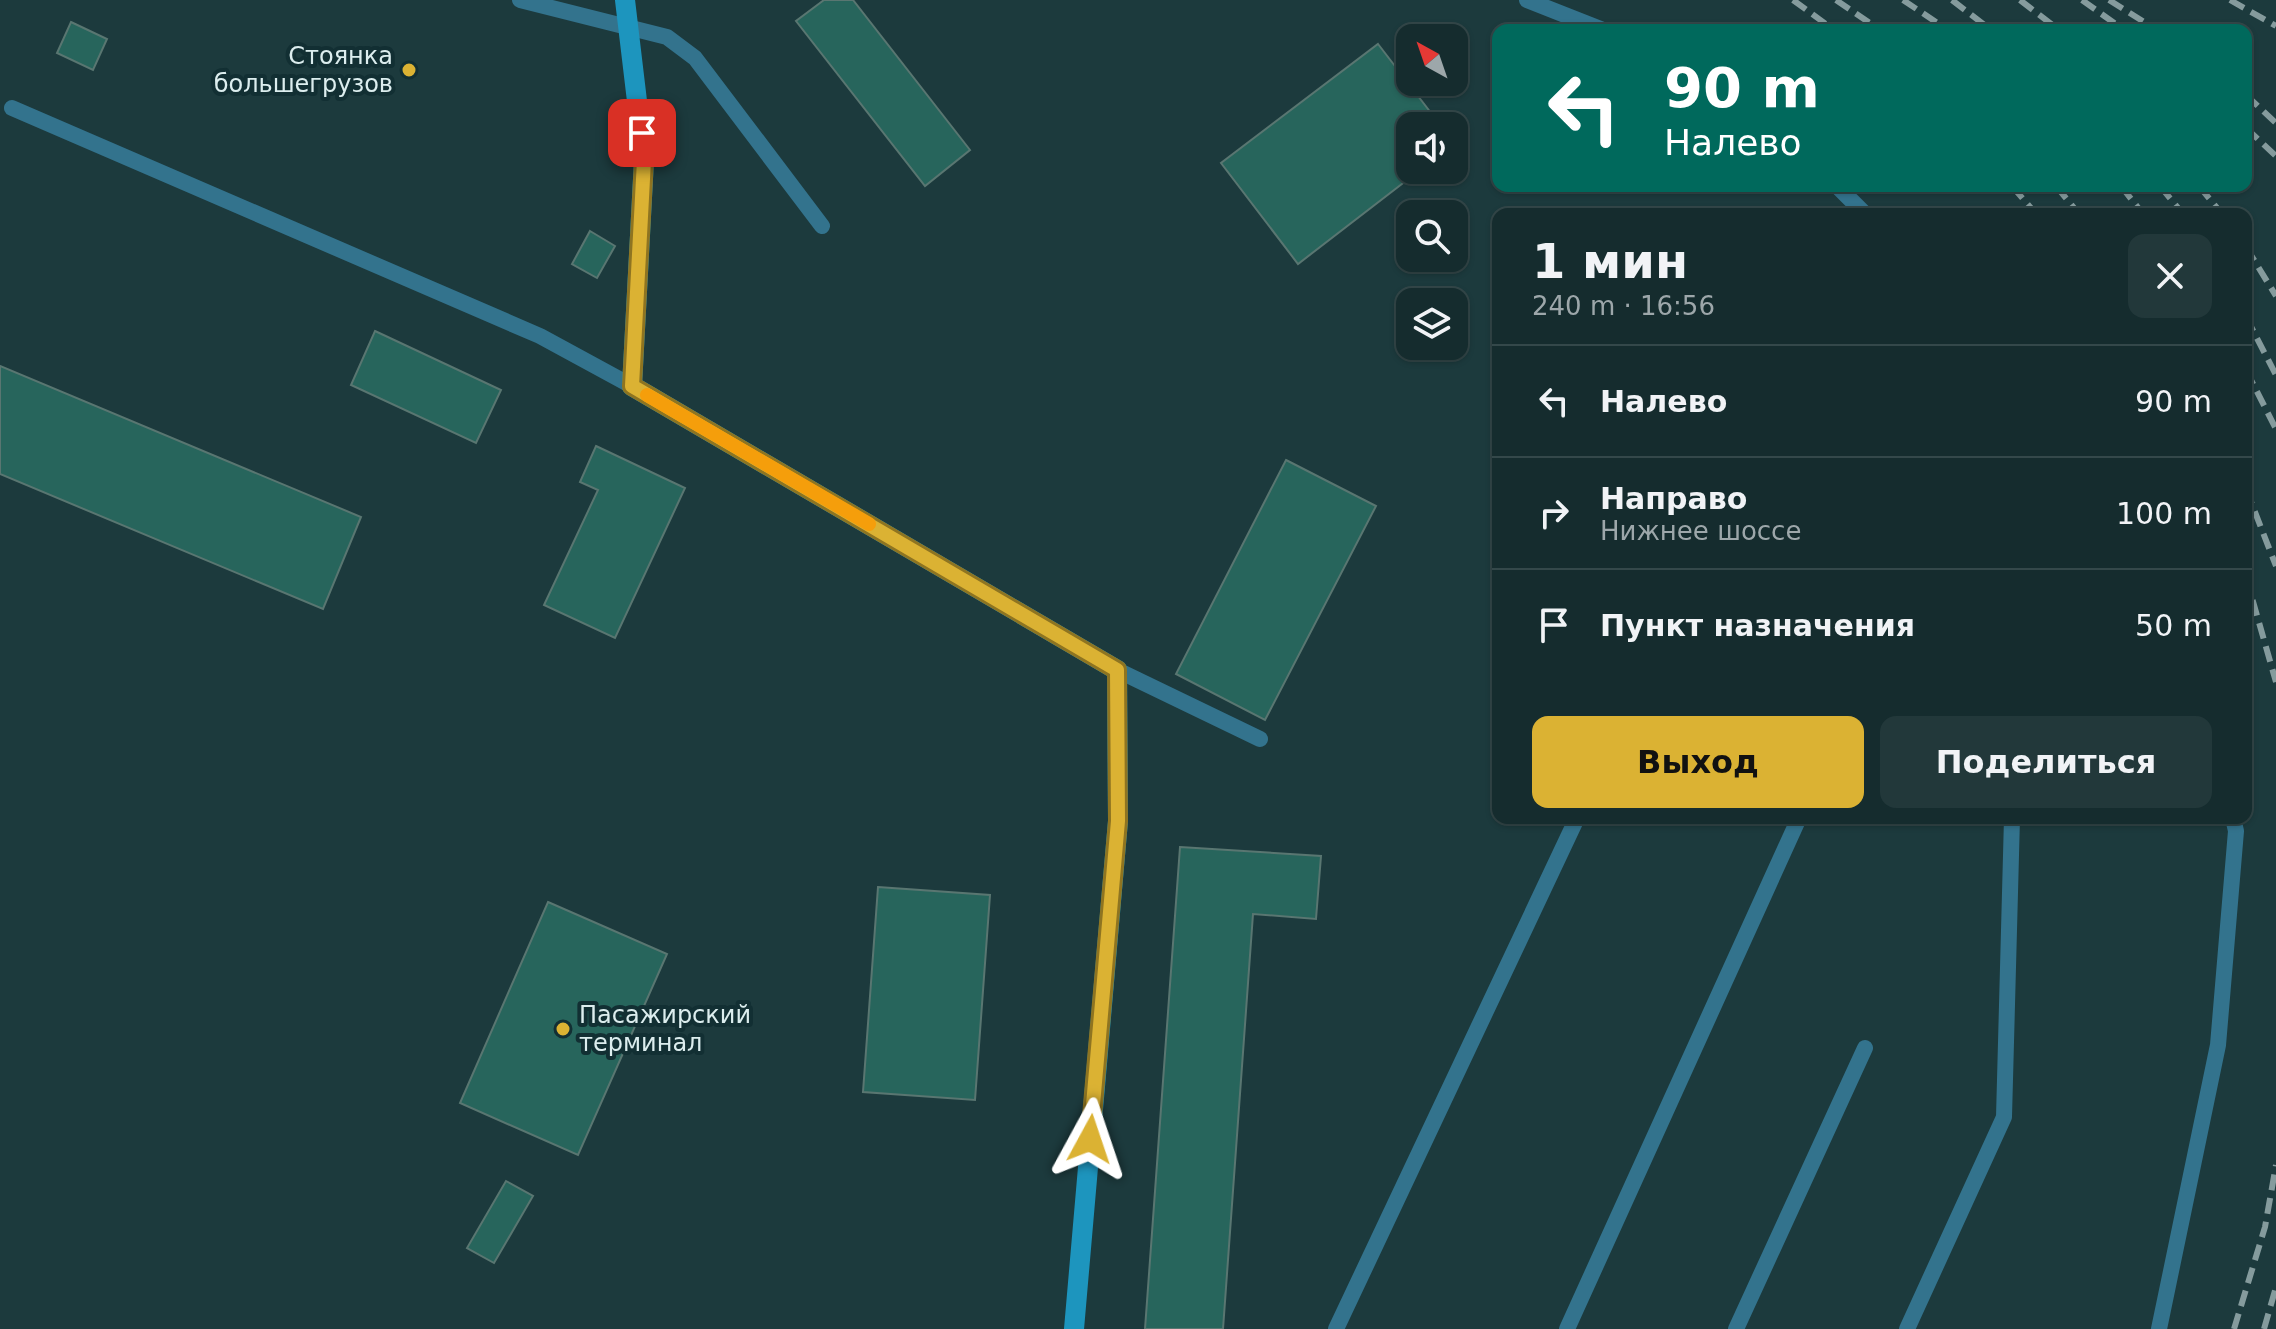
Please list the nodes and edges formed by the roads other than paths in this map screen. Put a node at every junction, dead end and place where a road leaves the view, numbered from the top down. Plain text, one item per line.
1 (520, 0) edge
2 (625, 0) edge
3 (1527, 0) edge
4 (1588, 24) edge
5 (631, 28) junction
6 (12, 108) dead end
7 (1843, 192) edge
8 (1859, 208) edge
9 (822, 226) dead end
10 (632, 386) junction
11 (1117, 670) junction
12 (1260, 739) dead end
13 (1574, 824) edge
14 (1796, 824) edge
15 (2012, 824) edge
16 (2234, 824) edge
17 (1865, 1048) dead end
18 (1074, 1329) edge
19 (1336, 1329) edge
20 (1567, 1329) edge
21 (1736, 1329) edge
22 (1907, 1329) edge
23 (2159, 1329) edge

1 - 5 lane
2 - 5 main road
3 - 4 lane
5 - 9 lane
5 - 10 main road
6 - 10 lane
7 - 8 lane
10 - 11 main road
11 - 12 lane
11 - 18 main road
13 - 19 lane
14 - 20 lane
15 - 22 lane
16 - 23 lane
17 - 21 lane

